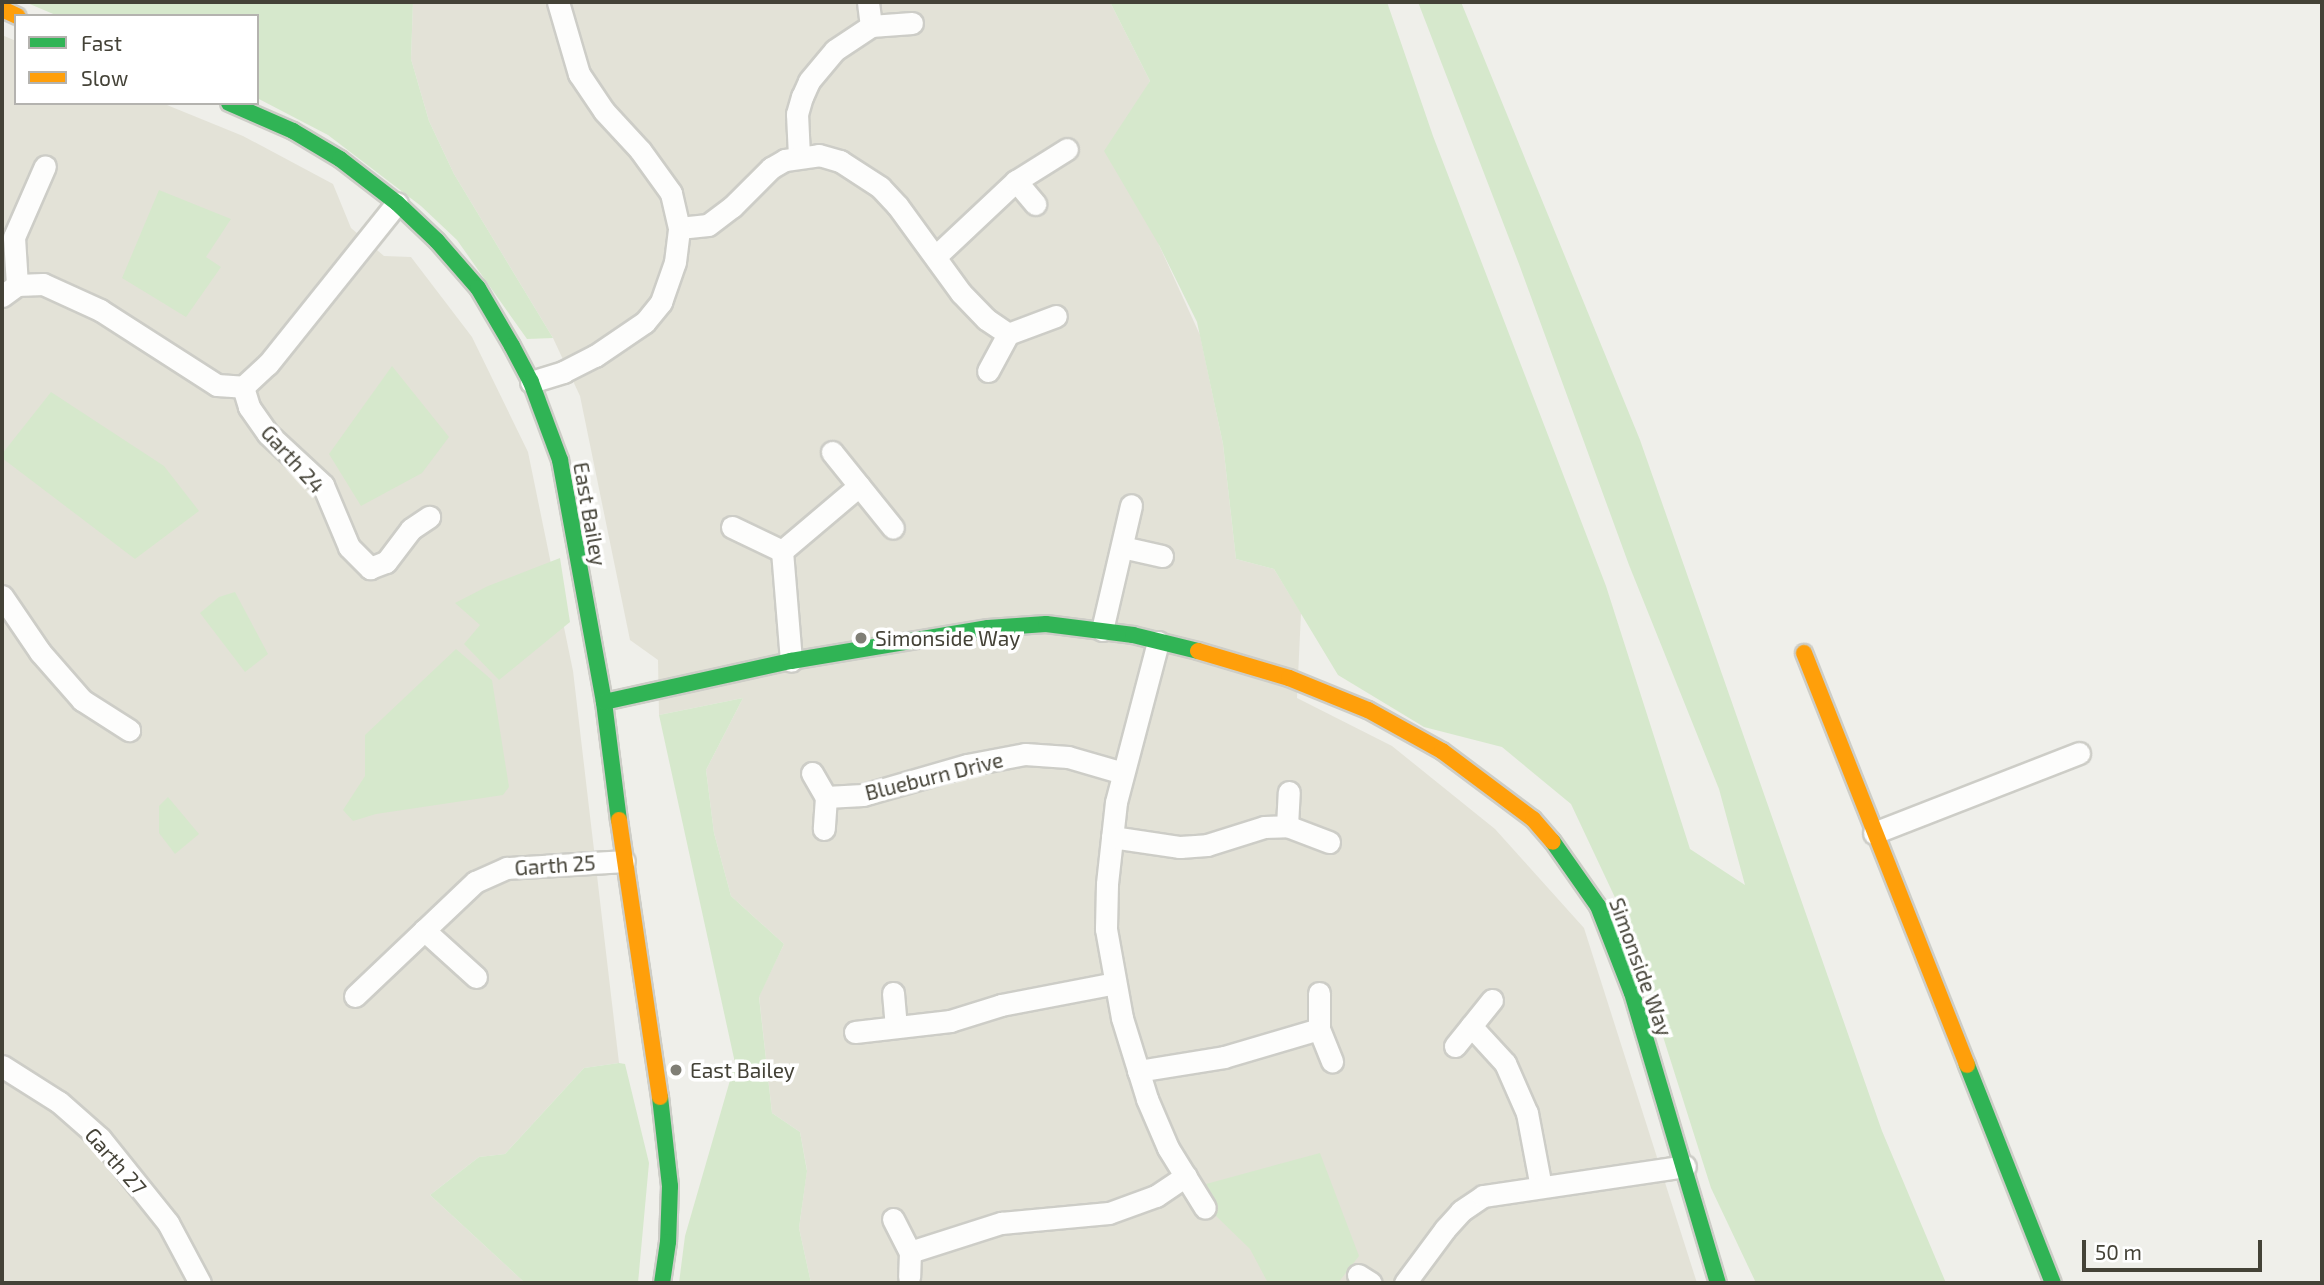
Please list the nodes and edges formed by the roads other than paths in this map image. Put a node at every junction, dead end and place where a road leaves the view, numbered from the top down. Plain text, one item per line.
1 (867, 2) edge
2 (562, 3) edge
3 (912, 23) dead end
4 (871, 26) junction
5 (234, 105) edge
6 (1067, 149) dead end
7 (799, 156) junction
8 (45, 166) dead end
9 (1016, 181) junction
10 (397, 203) junction
11 (1035, 204) dead end
12 (679, 228) junction
13 (936, 256) junction
14 (9, 290) edge
15 (1056, 316) dead end
16 (1008, 334) junction
17 (988, 371) dead end
18 (531, 382) junction
19 (243, 387) junction
20 (832, 452) dead end
21 (859, 486) junction
22 (1131, 505) dead end
23 (429, 517) dead end
24 (732, 527) dead end
25 (893, 528) dead end
26 (1122, 547) junction
27 (782, 551) junction
28 (1162, 556) dead end
29 (2, 596) edge
30 (1102, 630) junction
31 (1158, 642) junction
32 (1804, 653) dead end
33 (791, 661) junction
34 (604, 702) junction
35 (129, 730) dead end
36 (2079, 752) dead end
37 (812, 773) dead end
38 (1124, 773) junction
39 (1289, 792) dead end
40 (826, 797) junction
41 (1287, 826) junction
42 (824, 829) dead end
43 (1874, 833) junction
44 (1112, 837) junction
45 (1329, 842) dead end
46 (624, 861) junction
47 (424, 930) junction
48 (476, 976) dead end
49 (1115, 982) junction
50 (893, 993) dead end
51 (1319, 993) dead end
52 (355, 996) dead end
53 (1492, 1000) dead end
54 (1471, 1026) junction
55 (896, 1027) junction
56 (1319, 1029) junction
57 (855, 1032) dead end
58 (1455, 1046) dead end
59 (1332, 1061) dead end
60 (2, 1066) edge
61 (1139, 1071) junction
62 (1685, 1166) junction
63 (1186, 1176) junction
64 (1541, 1187) junction
65 (1205, 1208) dead end
66 (893, 1219) dead end
67 (909, 1252) junction
68 (909, 1277) dead end
69 (2053, 1280) edge
70 (201, 1283) edge
71 (662, 1283) edge
72 (1405, 1283) edge
73 (1718, 1283) edge

1 - 4 street
2 - 12 street
3 - 4 street
4 - 7 street
5 - 10 street, East Bailey
6 - 9 street
7 - 12 street
7 - 13 street
8 - 14 street
9 - 11 street
9 - 13 street
10 - 18 street, East Bailey
10 - 19 street
12 - 18 street
13 - 16 street
14 - 19 street
15 - 16 street
16 - 17 street
18 - 34 street, East Bailey
19 - 23 street, Garth 24
20 - 21 street
21 - 25 street
21 - 27 street
22 - 26 street
24 - 27 street
26 - 28 street
26 - 30 street
27 - 33 street
29 - 35 street
30 - 31 street, Simonside Way
30 - 33 street, Simonside Way
31 - 38 street
31 - 62 street, Simonside Way
32 - 43 street
33 - 34 street, Simonside Way
34 - 46 street, East Bailey
36 - 43 street
37 - 40 street
38 - 40 street, Blueburn Drive
38 - 44 street
39 - 41 street
40 - 42 street
41 - 44 street
41 - 45 street
43 - 69 street
44 - 49 street
46 - 47 street, Garth 25
46 - 71 street, East Bailey
47 - 48 street
47 - 52 street, Garth 25
49 - 55 street
49 - 61 street
50 - 55 street
51 - 56 street
53 - 54 street
54 - 58 street
54 - 64 street
55 - 57 street
56 - 59 street
56 - 61 street
60 - 70 street, Garth 27
61 - 63 street
62 - 64 street
62 - 73 street, Simonside Way
63 - 65 street
63 - 67 street
64 - 72 street
66 - 67 street
67 - 68 street

